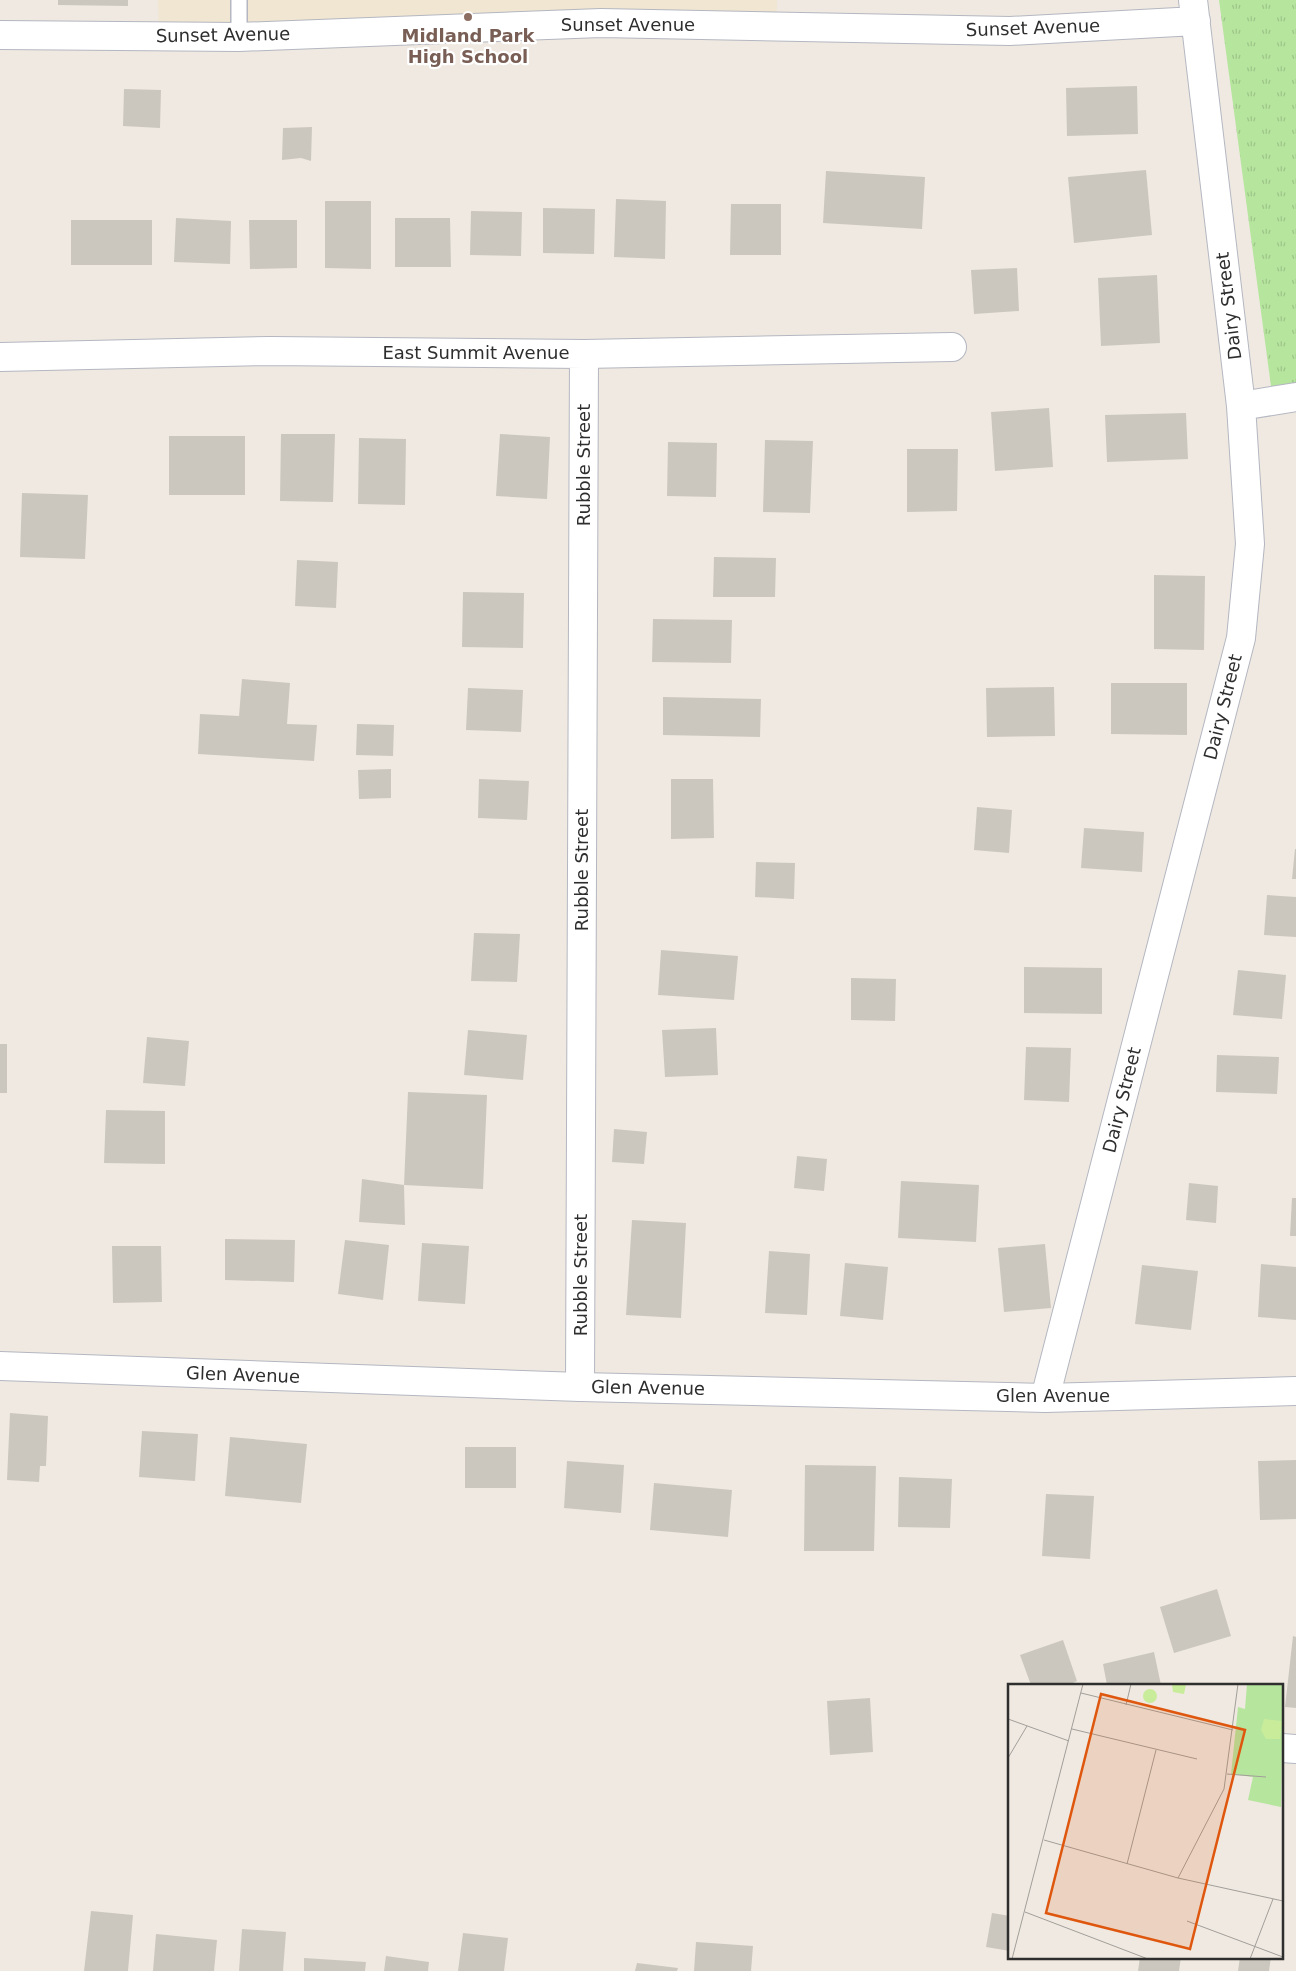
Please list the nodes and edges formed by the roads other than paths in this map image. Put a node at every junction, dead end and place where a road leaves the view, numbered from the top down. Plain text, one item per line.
1 (239, 0) edge
2 (1194, 11) edge
3 (0, 35) edge
4 (239, 37) junction
5 (952, 347) dead end
6 (584, 354) junction
7 (0, 357) edge
8 (1296, 398) edge
9 (1241, 406) junction
10 (0, 1366) edge
11 (580, 1387) junction
12 (1296, 1391) edge
13 (1045, 1398) junction

1 - 4 lane
2 - 4 street, Sunset Avenue
2 - 9 street, Dairy Street
3 - 4 street, Sunset Avenue
5 - 6 street, East Summit Avenue
6 - 7 street, East Summit Avenue
6 - 11 street, Rubble Street
8 - 9 street
9 - 13 street, Dairy Street
10 - 11 street, Glen Avenue
11 - 13 street, Glen Avenue
12 - 13 street, Glen Avenue

